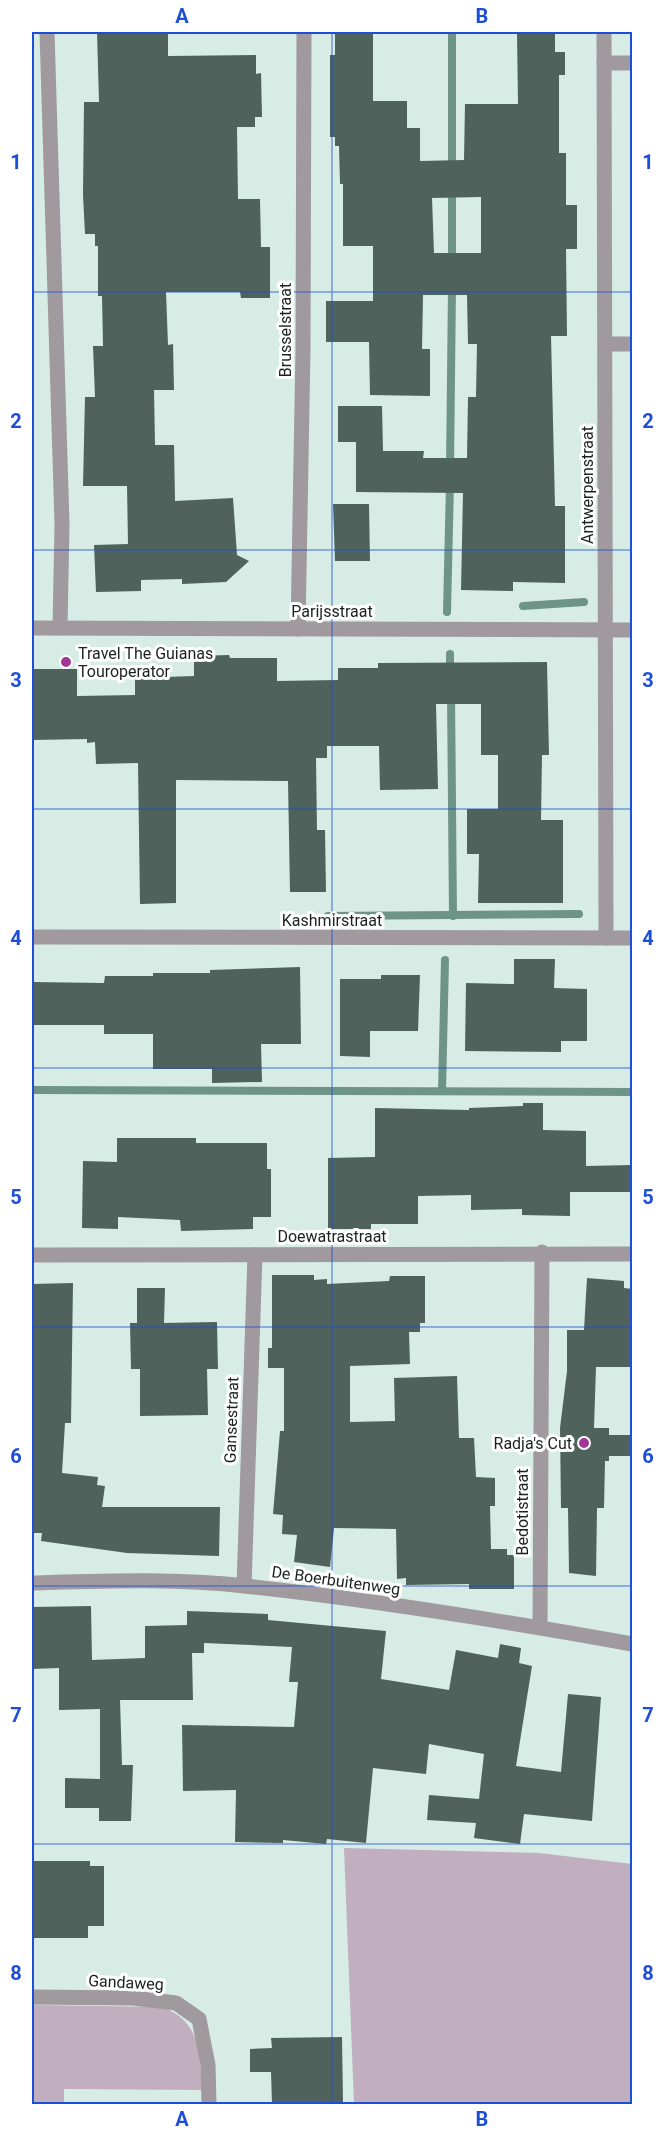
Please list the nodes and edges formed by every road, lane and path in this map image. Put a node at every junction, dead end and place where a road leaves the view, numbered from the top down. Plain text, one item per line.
1 (47, 32) edge
2 (304, 32) edge
3 (604, 32) edge
4 (604, 63) junction
5 (633, 63) edge
6 (606, 344) junction
7 (633, 344) edge
8 (32, 628) edge
9 (60, 628) junction
10 (298, 629) junction
11 (604, 629) junction
12 (633, 630) edge
13 (32, 937) edge
14 (606, 938) junction
15 (633, 938) edge
16 (542, 1252) junction
17 (633, 1254) edge
18 (32, 1255) edge
19 (255, 1255) junction
20 (32, 1583) edge
21 (244, 1586) junction
22 (540, 1627) junction
23 (633, 1644) edge
24 (32, 1997) edge
25 (209, 2104) edge

1 - 9 street
2 - 10 street, Brusselstraat
3 - 4 street, Antwerpenstraat
4 - 5 street
4 - 6 street, Antwerpenstraat
6 - 7 street
6 - 11 street, Antwerpenstraat
8 - 9 street, Parijsstraat
9 - 10 street, Parijsstraat
10 - 11 street, Parijsstraat
11 - 12 street, Parijsstraat
11 - 14 street, Antwerpenstraat
13 - 14 street, Kashmirstraat
14 - 15 street, Kashmirstraat
16 - 17 street, Doewatrastraat
16 - 19 street, Doewatrastraat
16 - 22 street, Bedotistraat
18 - 19 street, Doewatrastraat
19 - 21 street, Gansestraat
20 - 21 street, De Boerbuitenweg
21 - 22 street, De Boerbuitenweg
22 - 23 street, De Boerbuitenweg
24 - 25 street, Gandaweg

